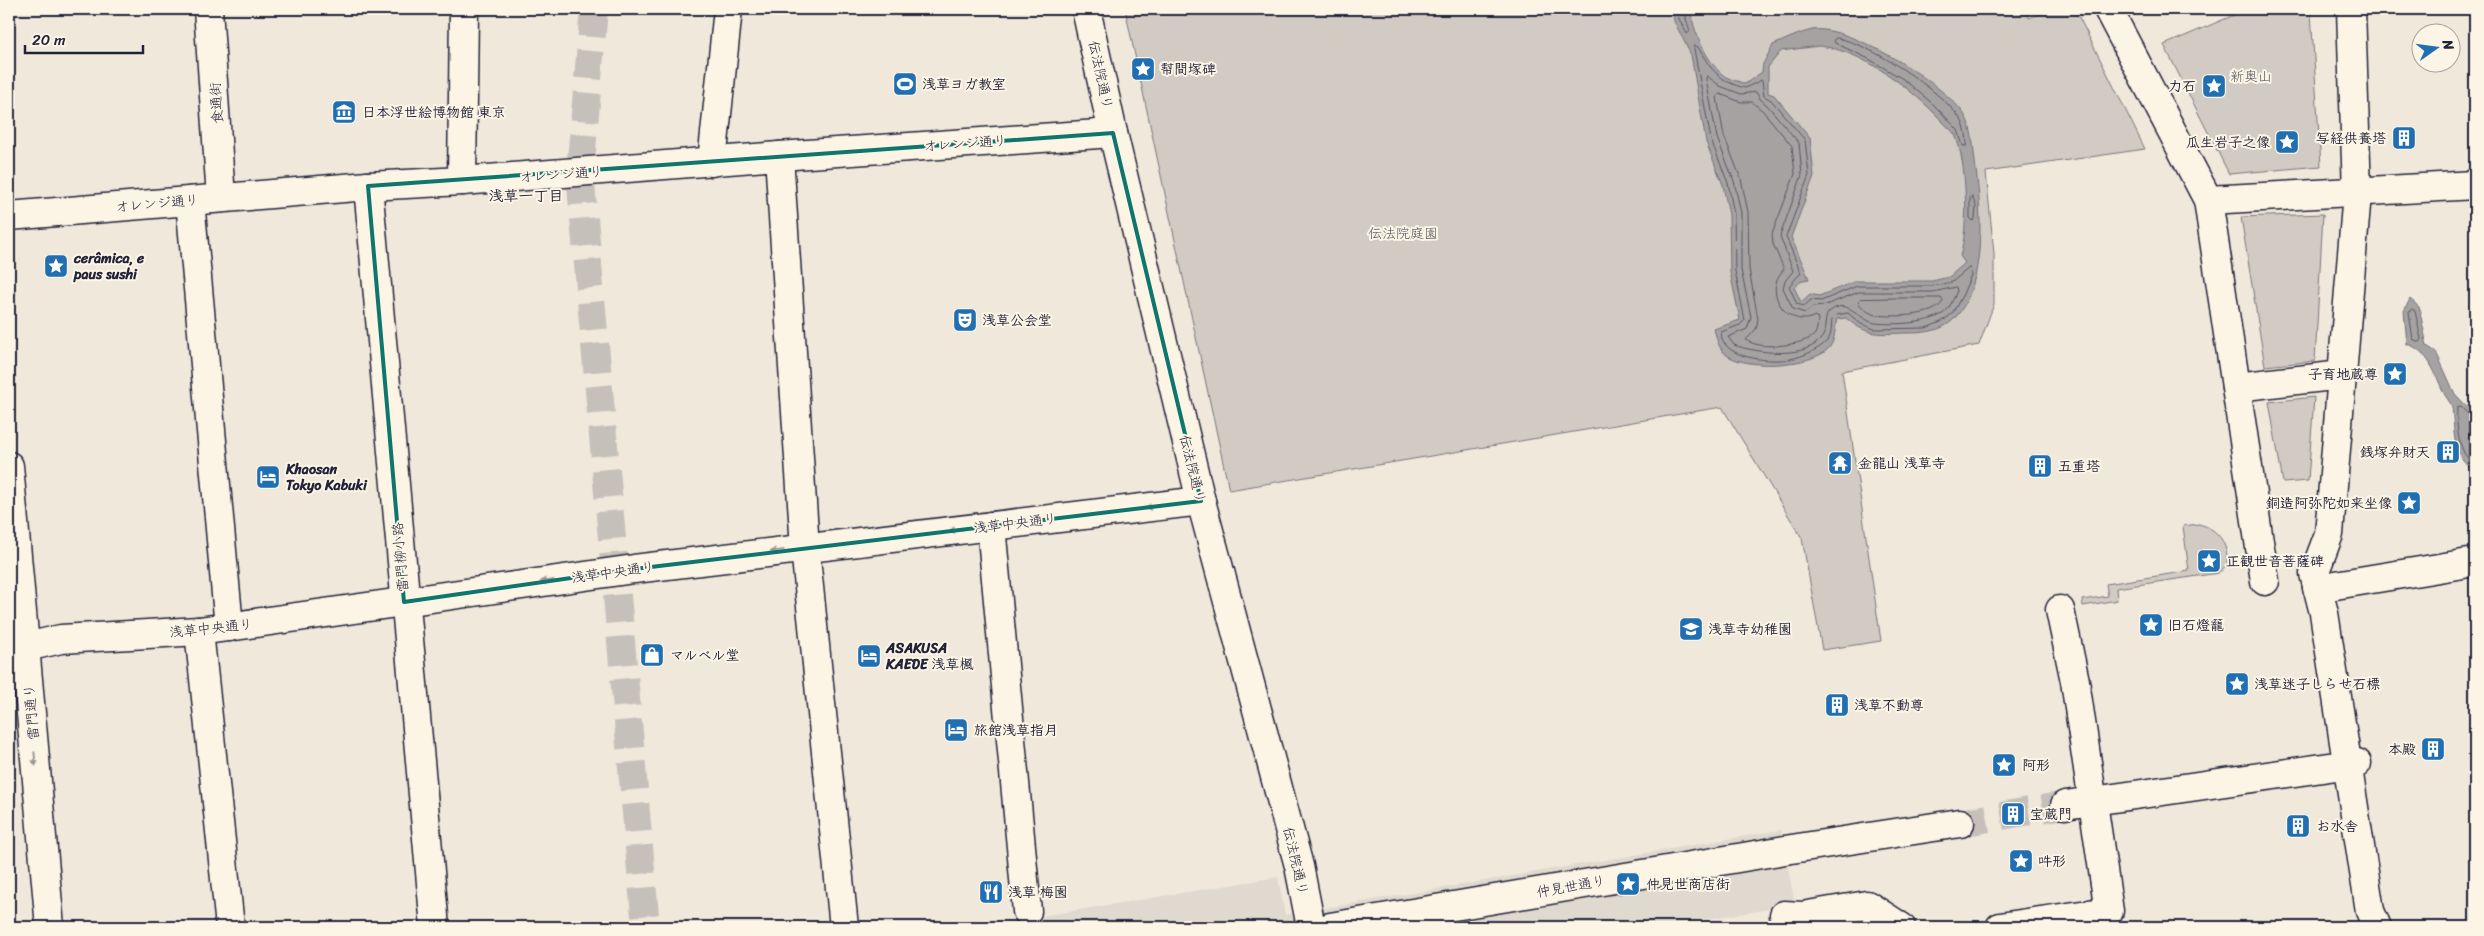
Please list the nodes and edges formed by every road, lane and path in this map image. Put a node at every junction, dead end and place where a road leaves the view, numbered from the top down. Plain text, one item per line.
1 (208, 9) edge
2 (464, 9) edge
3 (728, 9) edge
4 (1086, 9) edge
5 (2108, 9) edge
6 (2351, 9) edge
7 (1113, 133) junction
8 (779, 156) junction
9 (712, 162) junction
10 (462, 182) junction
11 (2475, 185) edge
12 (368, 186) junction
13 (2357, 192) junction
14 (221, 198) junction
15 (190, 200) junction
16 (2208, 200) junction
17 (9, 216) edge
18 (2342, 376) junction
19 (2236, 387) junction
20 (9, 466) edge
21 (1201, 501) junction
22 (991, 526) junction
23 (805, 548) junction
24 (2475, 562) edge
25 (2265, 581) dead end
26 (2316, 588) junction
27 (404, 602) junction
28 (2060, 610) dead end
29 (229, 627) junction
30 (199, 631) junction
31 (17, 648) edge
32 (2352, 764) junction
33 (2093, 801) junction
34 (2065, 805) tunnel mouth
35 (1960, 822) tunnel mouth
36 (1027, 911) dead end
37 (2110, 919) edge
38 (1788, 921) edge
39 (50, 927) edge
40 (230, 927) edge
41 (435, 927) edge
42 (844, 927) edge
43 (1310, 927) edge
44 (1330, 927) edge
45 (1901, 927) edge
46 (2000, 927) edge
47 (2377, 927) edge

1 - 14 street, 食通街
2 - 10 street
3 - 9 street
4 - 7 street, 伝法院通り
5 - 16 street
6 - 13 street
7 - 8 street, オレンジ通り
7 - 21 street, 伝法院通り
8 - 9 street, オレンジ通り
8 - 23 street
9 - 10 street, オレンジ通り
10 - 12 street, オレンジ通り
11 - 13 street
12 - 14 street, オレンジ通り
12 - 27 street, 雷門柳小路
13 - 16 street
13 - 18 street
14 - 15 street, オレンジ通り
15 - 17 street, オレンジ通り
15 - 29 street
16 - 19 street
18 - 19 street
18 - 26 street
19 - 25 street
20 - 31 street, 雷門通り
21 -> 22 street, 浅草中央通り
21 - 43 street, 伝法院通り
22 -> 23 street, 浅草中央通り
22 - 36 street
23 -> 27 street, 浅草中央通り
23 - 42 street
24 - 26 street
26 - 32 street
27 - 29 street, 浅草中央通り
27 - 41 street, 雷門柳小路
28 - 33 street
29 - 30 street, 浅草中央通り
30 - 31 street, 浅草中央通り
30 - 40 street
31 -> 39 street, 雷門通り
32 - 33 street
32 - 47 street
33 - 34 street
33 - 37 street
35 - 44 street, 仲見世通り
37 - 46 street
38 - 45 street

